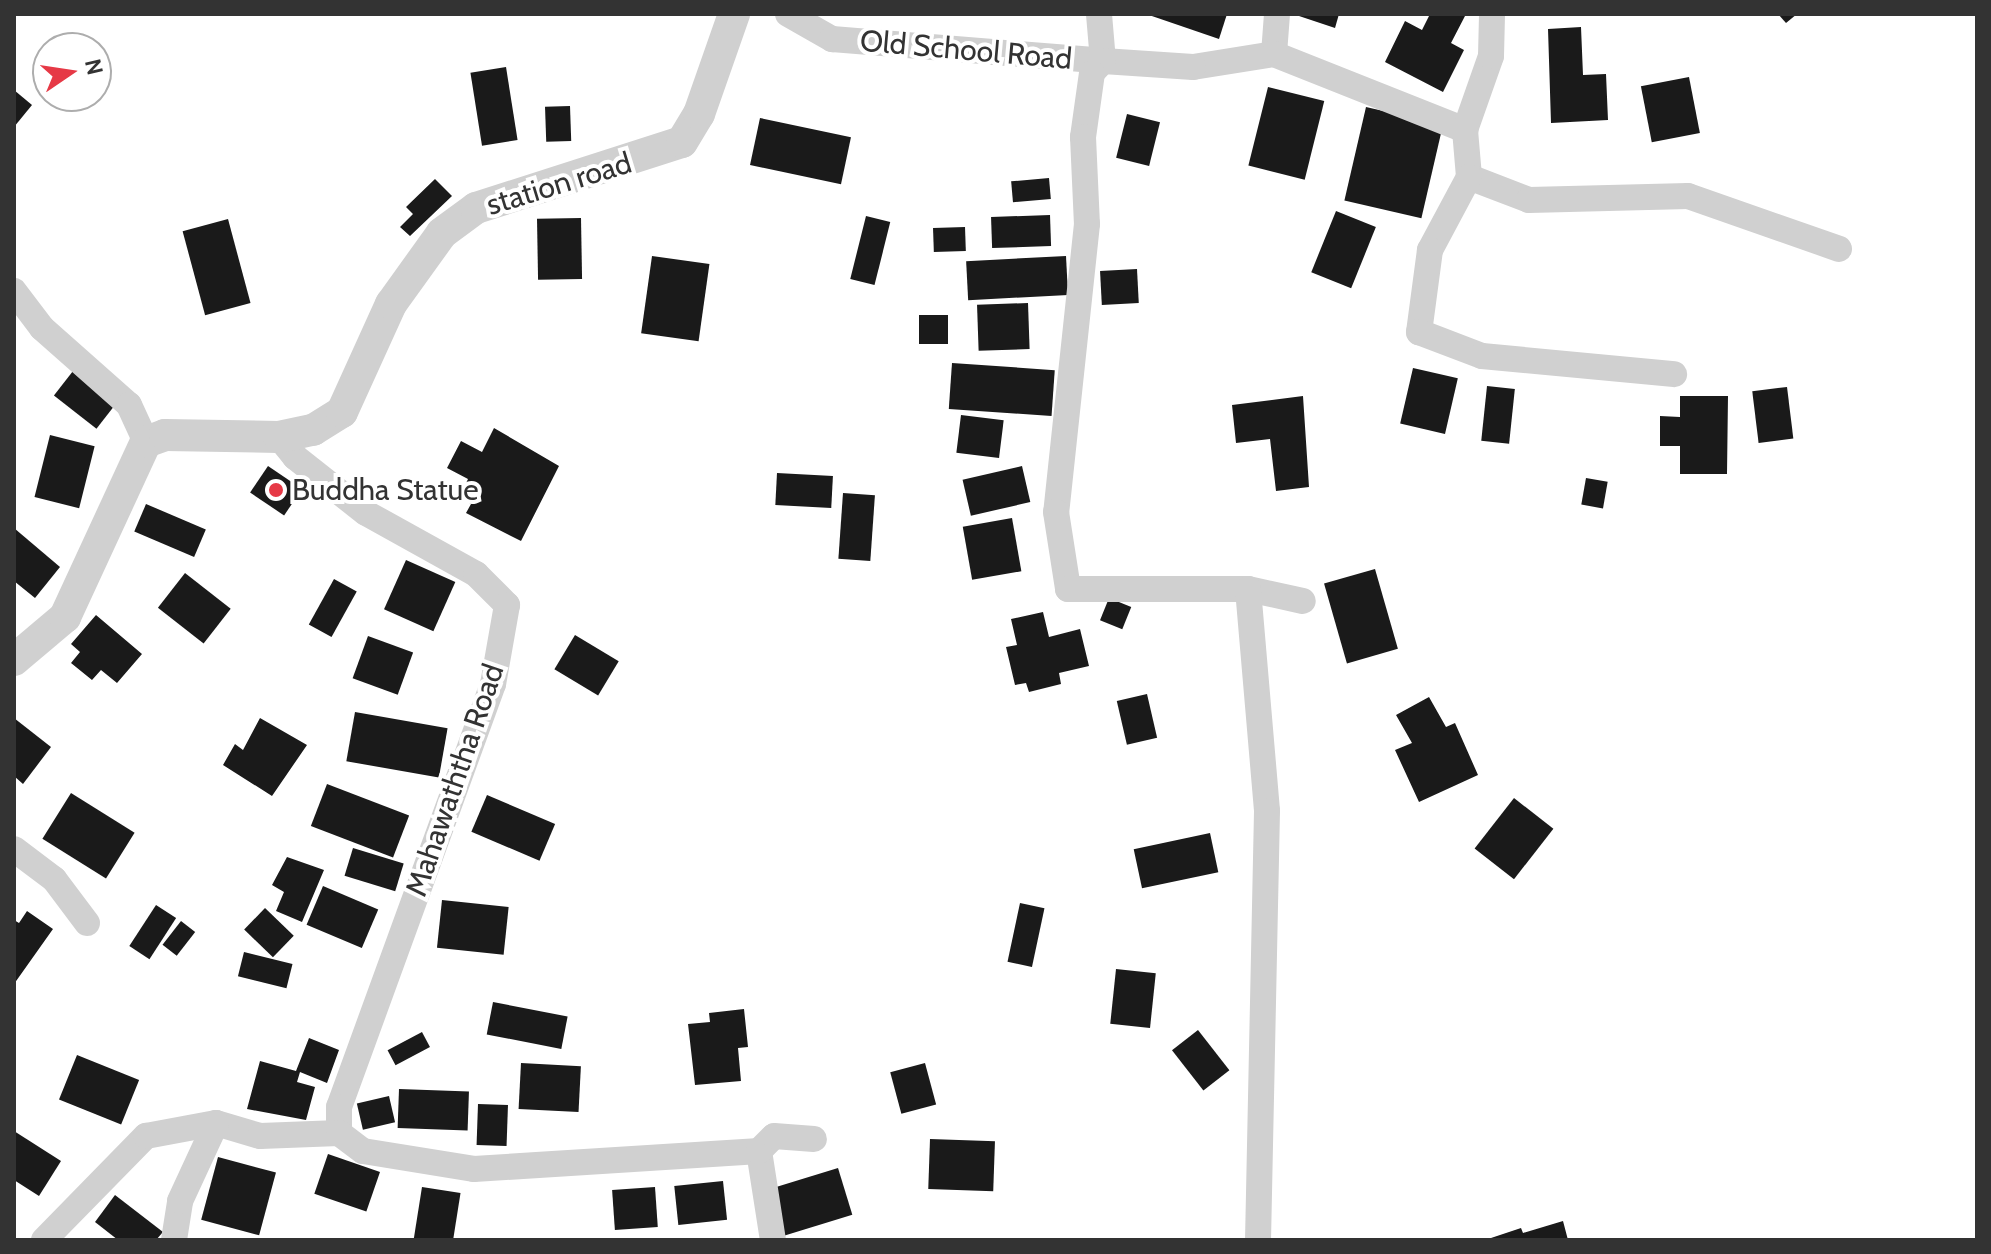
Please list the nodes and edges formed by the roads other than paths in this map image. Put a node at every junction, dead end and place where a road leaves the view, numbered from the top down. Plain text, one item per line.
1 (734, 14) edge
2 (788, 14) edge
3 (1099, 14) edge
4 (1277, 14) edge
5 (1492, 14) edge
6 (1274, 54) junction
7 (1103, 61) junction
8 (1465, 130) junction
9 (1469, 177) junction
10 (1839, 249) dead end
11 (14, 291) edge
12 (1674, 374) dead end
13 (279, 437) junction
14 (146, 442) junction
15 (1248, 589) junction
16 (1303, 601) dead end
17 (14, 660) edge
18 (14, 849) edge
19 (87, 923) dead end
20 (216, 1123) junction
21 (339, 1133) junction
22 (814, 1139) dead end
23 (759, 1151) junction
24 (44, 1240) edge
25 (174, 1240) edge
26 (773, 1240) edge
27 (1258, 1240) edge

1 - 13 street, station road
2 - 7 street, Old School Road
3 - 7 street
4 - 6 street
5 - 8 street
6 - 7 street, Old School Road
6 - 8 street
7 - 15 street
8 - 9 street
9 - 10 street
9 - 12 street
11 - 14 street
13 - 14 street, station road
13 - 21 street, Mahawaththa Road
14 - 17 street
15 - 16 street
15 - 27 street
18 - 19 street
20 - 21 street
20 - 24 street
20 - 25 street
21 - 23 street
22 - 23 street
23 - 26 street

